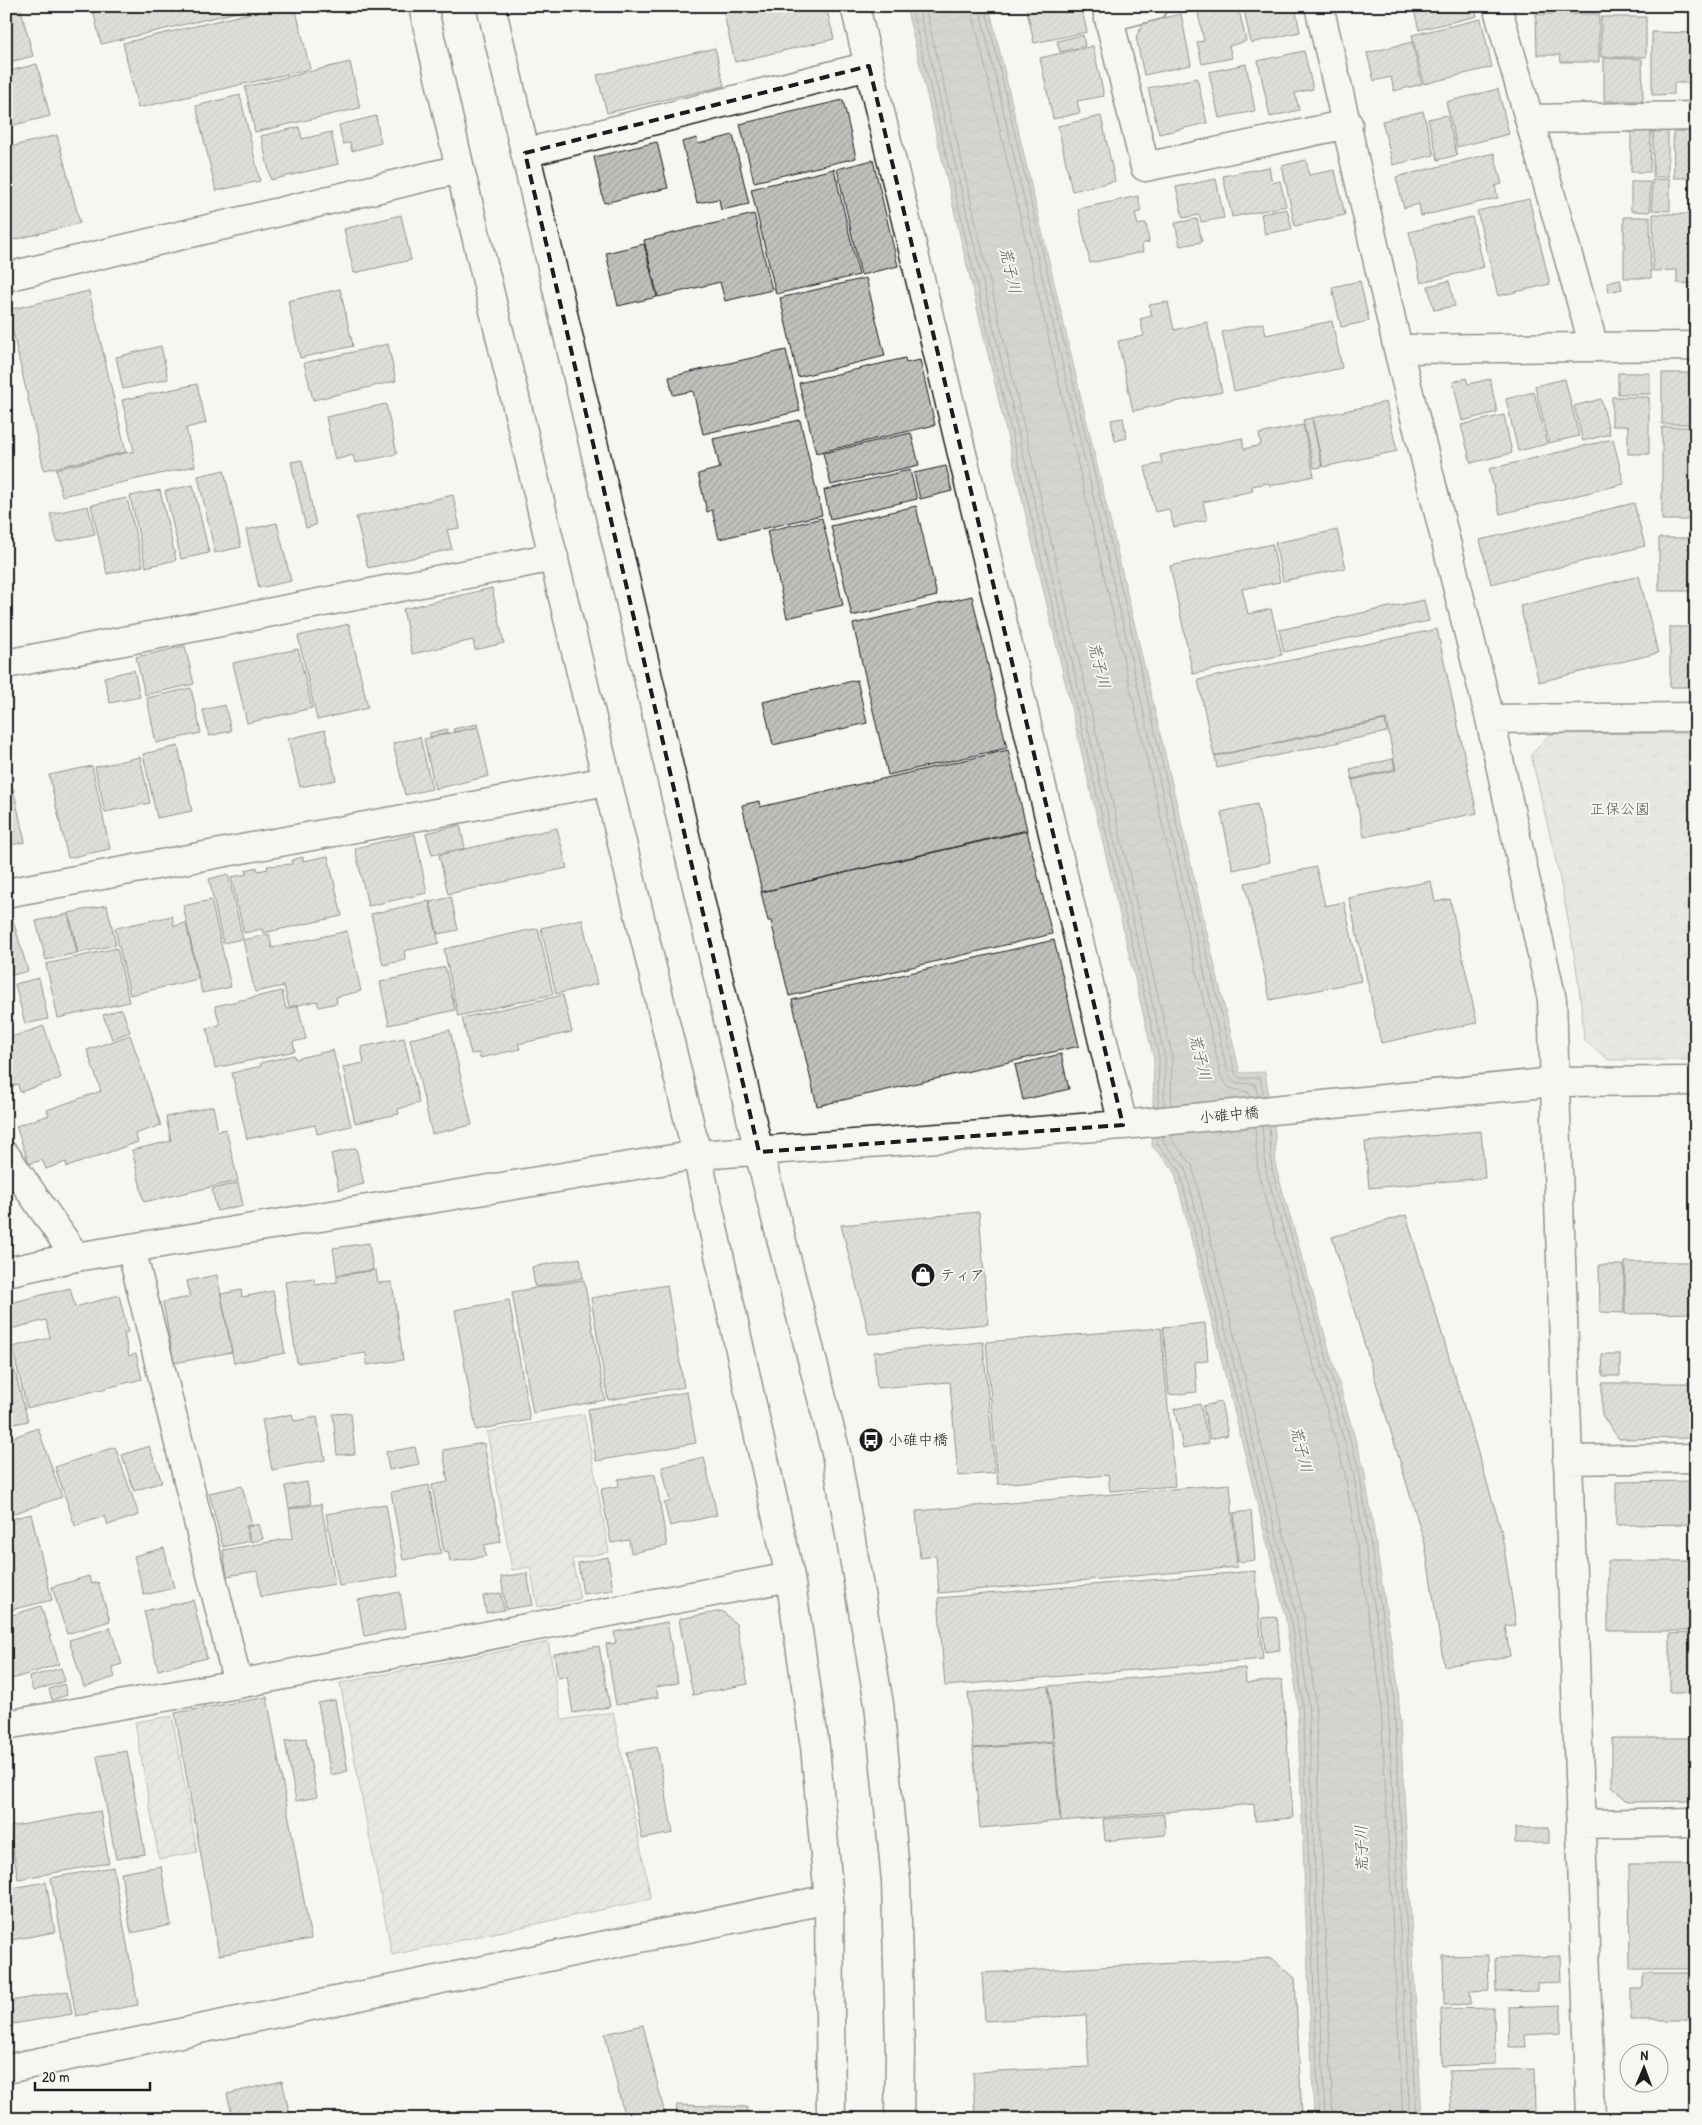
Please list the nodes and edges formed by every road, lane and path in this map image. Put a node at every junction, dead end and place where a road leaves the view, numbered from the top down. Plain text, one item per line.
1 (423, 6) edge
2 (491, 6) edge
3 (855, 6) edge
4 (1153, 6) edge
5 (1319, 6) edge
6 (1497, 6) edge
7 (1108, 12) edge
8 (869, 66) junction
9 (1696, 116) edge
10 (1529, 119) junction
11 (1348, 124) junction
12 (525, 153) junction
13 (460, 169) junction
14 (6, 277) edge
15 (1696, 346) edge
16 (1594, 347) junction
17 (1398, 350) junction
18 (554, 557) junction
19 (6, 664) edge
20 (1696, 717) edge
21 (1490, 719) junction
22 (607, 781) junction
23 (6, 893) edge
24 (1696, 1081) edge
25 (1554, 1082) junction
26 (1124, 1125) junction
27 (759, 1152) junction
28 (697, 1155) junction
29 (6, 1156) edge
30 (131, 1248) junction
31 (76, 1257) junction
32 (6, 1272) edge
33 (1696, 1458) edge
34 (1568, 1460) junction
35 (790, 1577) junction
36 (238, 1684) junction
37 (6, 1725) edge
38 (1696, 1822) edge
39 (1581, 1824) junction
40 (829, 1899) junction
41 (6, 2069) edge
42 (831, 2119) edge
43 (899, 2119) edge
44 (1592, 2119) edge

1 - 13 street
2 - 12 street
3 - 8 street
4 - 7 street
5 - 11 street
6 - 10 street
7 - 11 street
8 - 12 street
8 - 26 street
9 - 10 street
10 - 16 street
11 - 17 street
12 - 27 street
13 - 14 street
13 - 18 street
15 - 16 street
16 - 17 street
17 - 21 street
18 - 19 street
18 - 22 street
20 - 21 street
21 - 25 street
22 - 23 street
22 - 28 street
24 - 25 street, 小碓中橋
25 - 26 street, 小碓中橋
25 - 34 street
26 - 27 street, 小碓中橋
27 - 28 street, 小碓中橋
27 - 43 street
28 - 30 street, 小碓中橋
28 - 35 street
29 - 31 street
30 - 31 street, 小碓中橋
30 - 36 street
31 - 32 street, 小碓中橋
33 - 34 street
34 - 39 street
35 - 36 street
35 - 40 street
36 - 37 street
38 - 39 street
39 - 44 street
40 - 41 street
40 - 42 street

